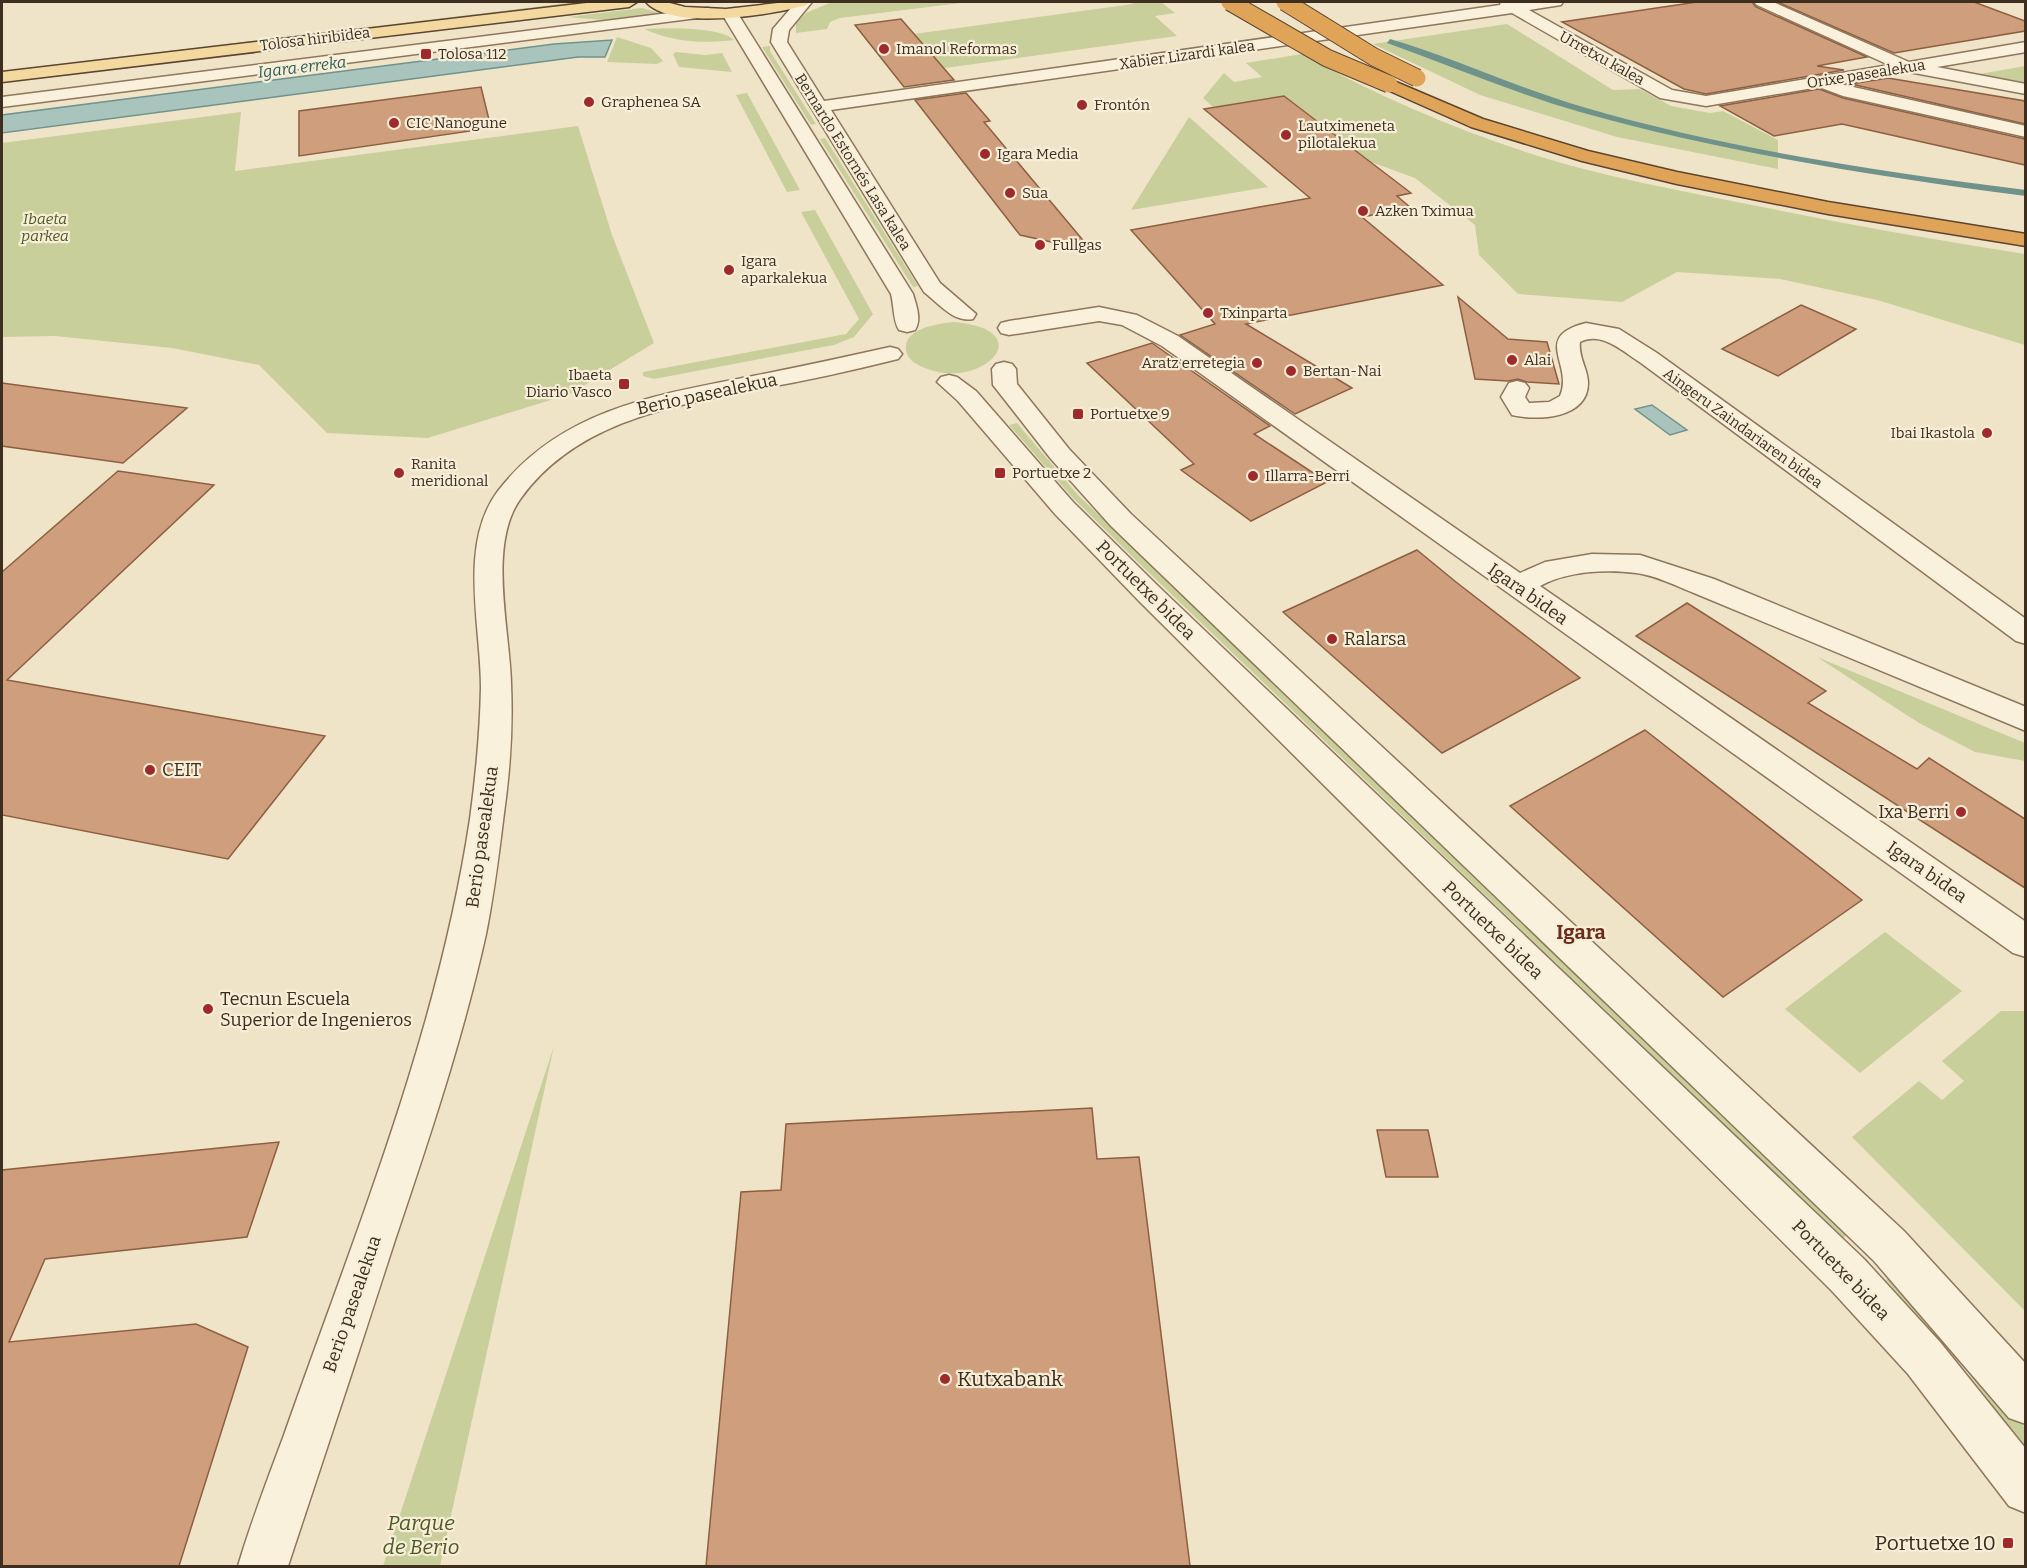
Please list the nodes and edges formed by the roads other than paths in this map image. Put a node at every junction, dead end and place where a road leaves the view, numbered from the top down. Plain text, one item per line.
1 (537, 2) edge
2 (629, 2) edge
3 (643, 2) edge
4 (654, 2) edge
5 (802, 2) edge
6 (1230, 2) edge
7 (1259, 2) edge
8 (1286, 2) edge
9 (1556, 2) edge
10 (1762, 2) edge
11 (1507, 4) edge
12 (730, 14) junction
13 (712, 24) junction
14 (747, 40) junction
15 (470, 43) junction
16 (2025, 47) edge
17 (2, 66) edge
18 (1905, 66) junction
19 (2, 77) edge
20 (1818, 81) junction
21 (1389, 84) junction
22 (2025, 89) edge
23 (1706, 101) joint
24 (2, 102) edge
25 (818, 106) junction
26 (2025, 132) edge
27 (1750, 174) dead end
28 (2025, 240) edge
29 (965, 314) junction
30 (1008, 328) junction
31 (911, 336) junction
32 (1004, 369) junction
33 (1517, 388) dead end
34 (1517, 587) junction
35 (2025, 633) edge
36 (2025, 720) edge
37 (2025, 942) edge
38 (2025, 1401) edge
39 (2025, 1489) edge
40 (263, 1566) edge

1 - 17 main road, Tolosa hiribidea
2 - 19 main road, Tolosa hiribidea
3 - 15 street, Tolosa hiribidea
4 - 13 main road, Tolosa hiribidea
5 - 12 main road, Tolosa hiribidea
5 - 25 street, Bernardo Estornés Lasa kalea
6 - 21 highway, bridge
7 - 21 highway, bridge
8 - 27 highway, bridge
9 - 11 street, Xabier Lizardi kalea
10 - 18 street
11 - 23 street, Urretxu kalea
11 - 25 street, Xabier Lizardi kalea
12 - 13 main road, Tolosa hiribidea
12 - 14 street, Bernardo Estornés Lasa kalea
13 - 14 street, Tolosa hiribidea
13 - 15 street, Tolosa hiribidea
14 - 31 street, Bernardo Estornés Lasa kalea
15 - 24 street, Tolosa hiribidea
16 - 18 street, Orixe pasealekua
18 - 20 street, Orixe pasealekua
18 - 22 street
20 - 23 street, Orixe pasealekua
20 - 26 street
21 - 28 highway
25 - 29 street, Bernardo Estornés Lasa kalea
29 - 30 street
29 - 31 street, Berio pasealekua
30 - 32 street
30 - 34 street, Igara bidea
31 - 40 street, Berio pasealekua
32 - 38 street, Portuetxe bidea
32 - 39 street, Portuetxe bidea
33 - 35 street, Aingeru Zaindariaren bidea
34 - 36 street
34 - 37 street, Igara bidea

